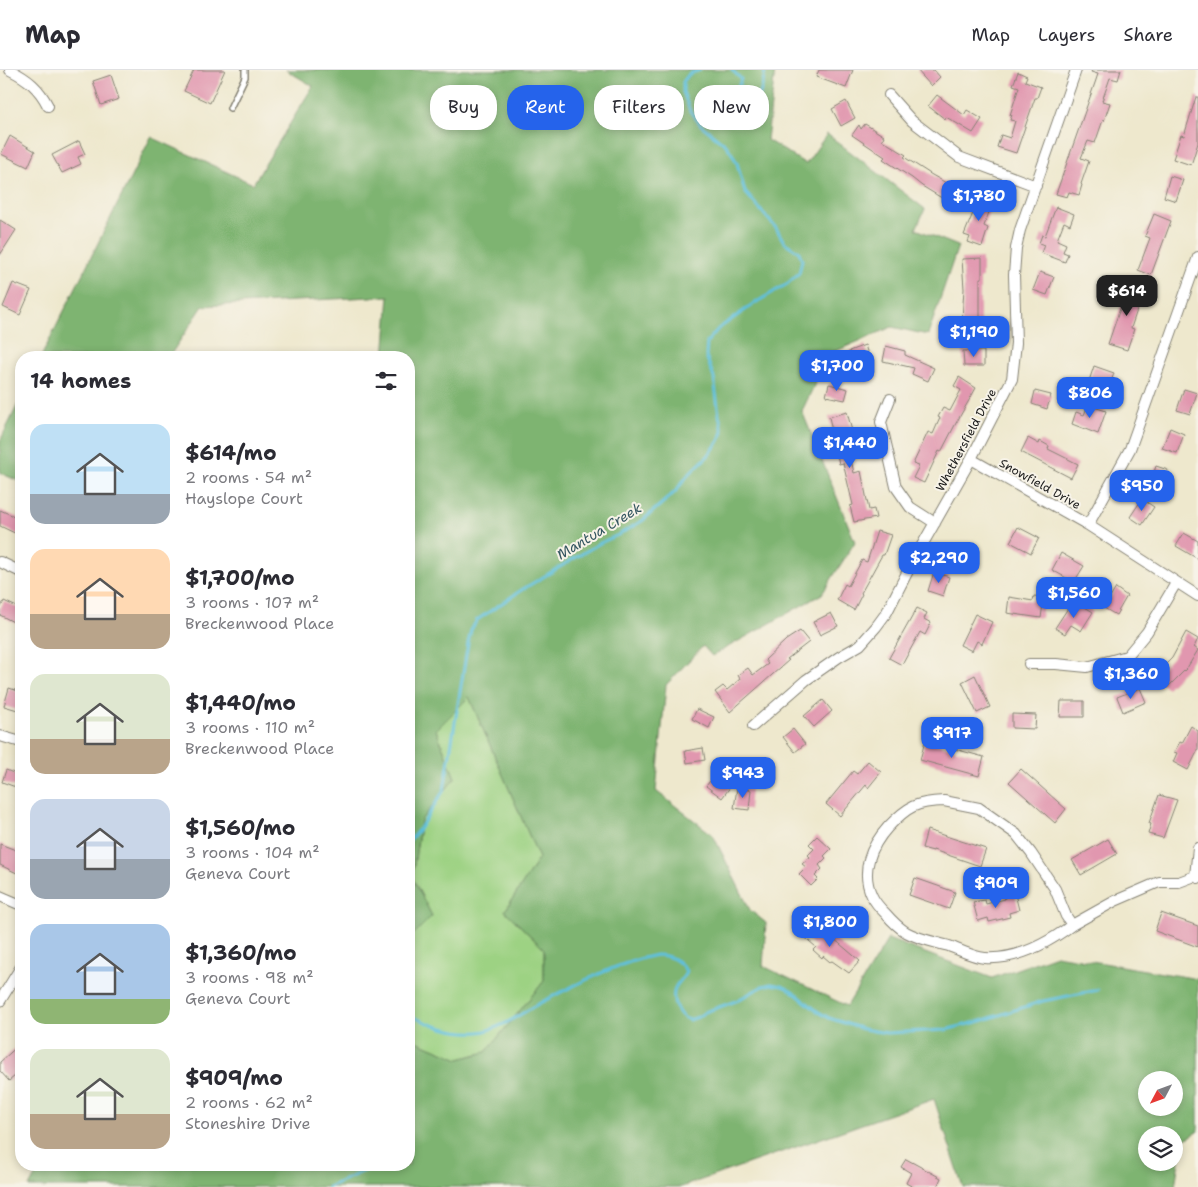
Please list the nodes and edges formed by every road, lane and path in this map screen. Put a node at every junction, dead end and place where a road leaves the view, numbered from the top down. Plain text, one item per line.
1 (10, 70) edge
2 (245, 70) edge
3 (1076, 70) edge
4 (889, 95) dead end
5 (48, 106) dead end
6 (230, 108) dead end
7 (1036, 186) junction
8 (1198, 257) edge
9 (890, 399) dead end
10 (971, 459) junction
11 (935, 523) junction
12 (1088, 524) junction
13 (0, 562) edge
14 (15, 569) edge
15 (1176, 583) junction
16 (1198, 596) edge
17 (1029, 664) dead end
18 (753, 726) dead end
19 (0, 736) edge
20 (15, 740) edge
21 (1198, 848) edge
22 (1197, 877) edge
23 (0, 896) edge
24 (15, 902) edge
25 (1072, 925) junction
26 (15, 977) edge
27 (0, 1001) edge

1 - 5 street
2 - 6 lane
3 - 7 street, Whethersfield Drive
4 - 7 street
7 - 10 street, Whethersfield Drive
8 - 12 street
9 - 11 street
10 - 11 street, Whethersfield Drive
10 - 12 street, Snowfield Drive
11 - 18 street, Whethersfield Drive
12 - 15 street, Snowfield Drive
13 - 14 street
15 - 16 street, Snowfield Drive
15 - 17 street
19 - 20 street
21 - 22 street
22 - 25 street
23 - 24 street
25 - 25 street
26 - 27 street

